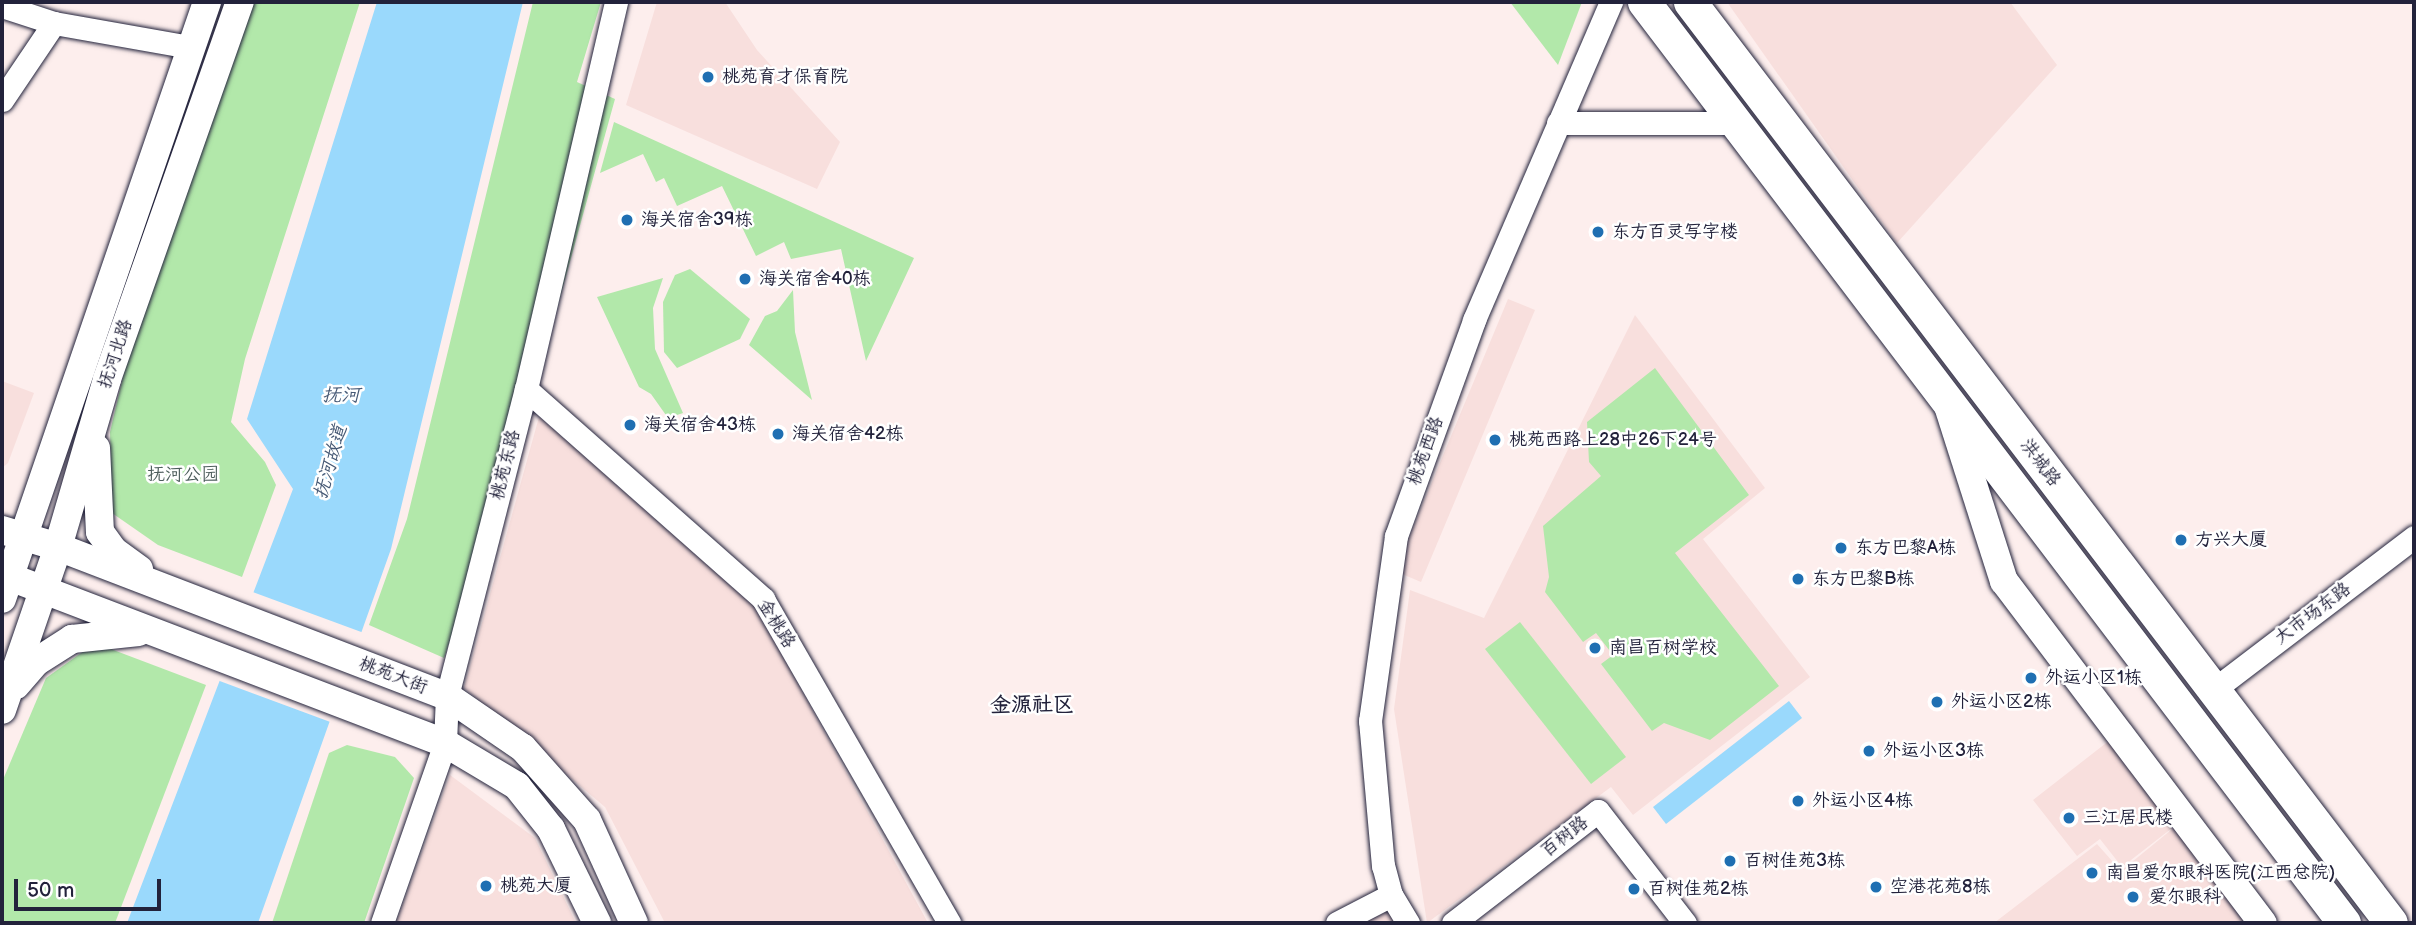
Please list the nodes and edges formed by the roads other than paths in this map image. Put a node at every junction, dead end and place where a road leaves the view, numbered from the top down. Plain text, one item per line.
1 (207, 2) edge
2 (240, 2) edge
3 (616, 2) edge
4 (1611, 2) edge
5 (1644, 2) edge
6 (1690, 2) edge
7 (2, 6) edge
8 (54, 23) junction
9 (190, 47) junction
10 (2, 100) edge
11 (1558, 123) junction
12 (1736, 123) junction
13 (526, 389) junction
14 (1945, 398) junction
15 (96, 417) junction
16 (12, 533) edge
17 (2414, 537) edge
18 (58, 547) junction
19 (4, 583) edge
20 (164, 587) junction
21 (43, 590) junction
22 (156, 633) junction
23 (2212, 691) junction
24 (447, 696) junction
25 (4, 703) edge
26 (445, 743) junction
27 (1391, 895) junction
28 (382, 923) edge
29 (597, 923) edge
30 (634, 923) edge
31 (948, 923) edge
32 (1337, 923) edge
33 (1408, 923) edge
34 (1453, 923) edge
35 (1685, 923) edge
36 (2263, 923) edge
37 (2344, 923) edge
38 (2391, 923) edge

1 - 9 main road, 抚河北路
2 - 15 main road, 抚河北路
3 - 13 street, 桃苑东路
4 - 11 street, 桃苑西路
5 - 12 highway, 洪城路
6 - 23 highway, 洪城路
7 - 8 street
8 - 9 street
8 - 10 street
9 - 16 main road, 抚河北路
11 - 12 street
11 - 27 street, 桃苑西路
12 - 14 highway, 洪城路
13 - 24 street, 桃苑东路
13 - 31 street, 金桃路
14 - 36 main road
14 - 37 highway, 洪城路
15 - 18 main road, 抚河北路
15 - 20 main road
16 - 18 main road, 桃苑大街
16 - 19 main road, 抚河北路
17 - 23 street, 大市场东路
18 - 20 main road, 桃苑大街
18 - 21 main road, 抚河北路
19 - 21 main road
20 - 24 main road, 桃苑大街
21 - 22 main road
21 - 25 main road, 抚河北路
22 - 25 main road
22 - 26 main road
23 - 38 highway, 洪城路
24 - 26 street, 桃苑东路
24 - 30 main road, 桃苑大街
26 - 28 street, 桃苑东路
26 - 29 main road
27 - 32 street
27 - 33 street, 桃苑西路
34 - 35 street, 百树路

